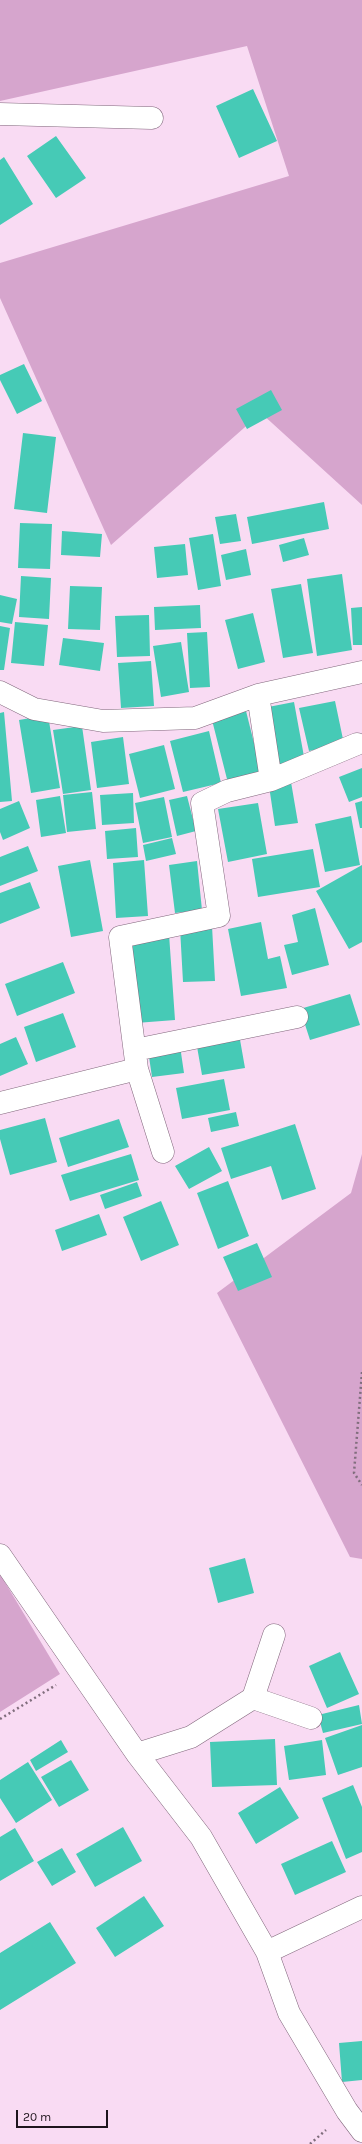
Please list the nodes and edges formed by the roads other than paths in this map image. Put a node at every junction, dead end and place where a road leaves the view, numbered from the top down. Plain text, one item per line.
1 (0, 114) edge
2 (152, 118) dead end
3 (362, 672) edge
4 (0, 692) edge
5 (258, 695) junction
6 (357, 744) dead end
7 (272, 780) junction
8 (297, 1017) dead end
9 (136, 1060) junction
10 (0, 1103) edge
11 (163, 1152) dead end
12 (0, 1555) edge
13 (274, 1635) dead end
14 (253, 1698) junction
15 (311, 1718) dead end
16 (137, 1754) junction
17 (362, 1907) edge
18 (267, 1952) junction
19 (362, 2131) edge

1 - 2 street
3 - 5 street
4 - 5 street
5 - 7 street
6 - 7 street
7 - 9 street
8 - 9 street
9 - 10 street
9 - 11 street
12 - 16 street
13 - 14 street
14 - 15 street
14 - 16 street
16 - 18 street
17 - 18 street
18 - 19 street

